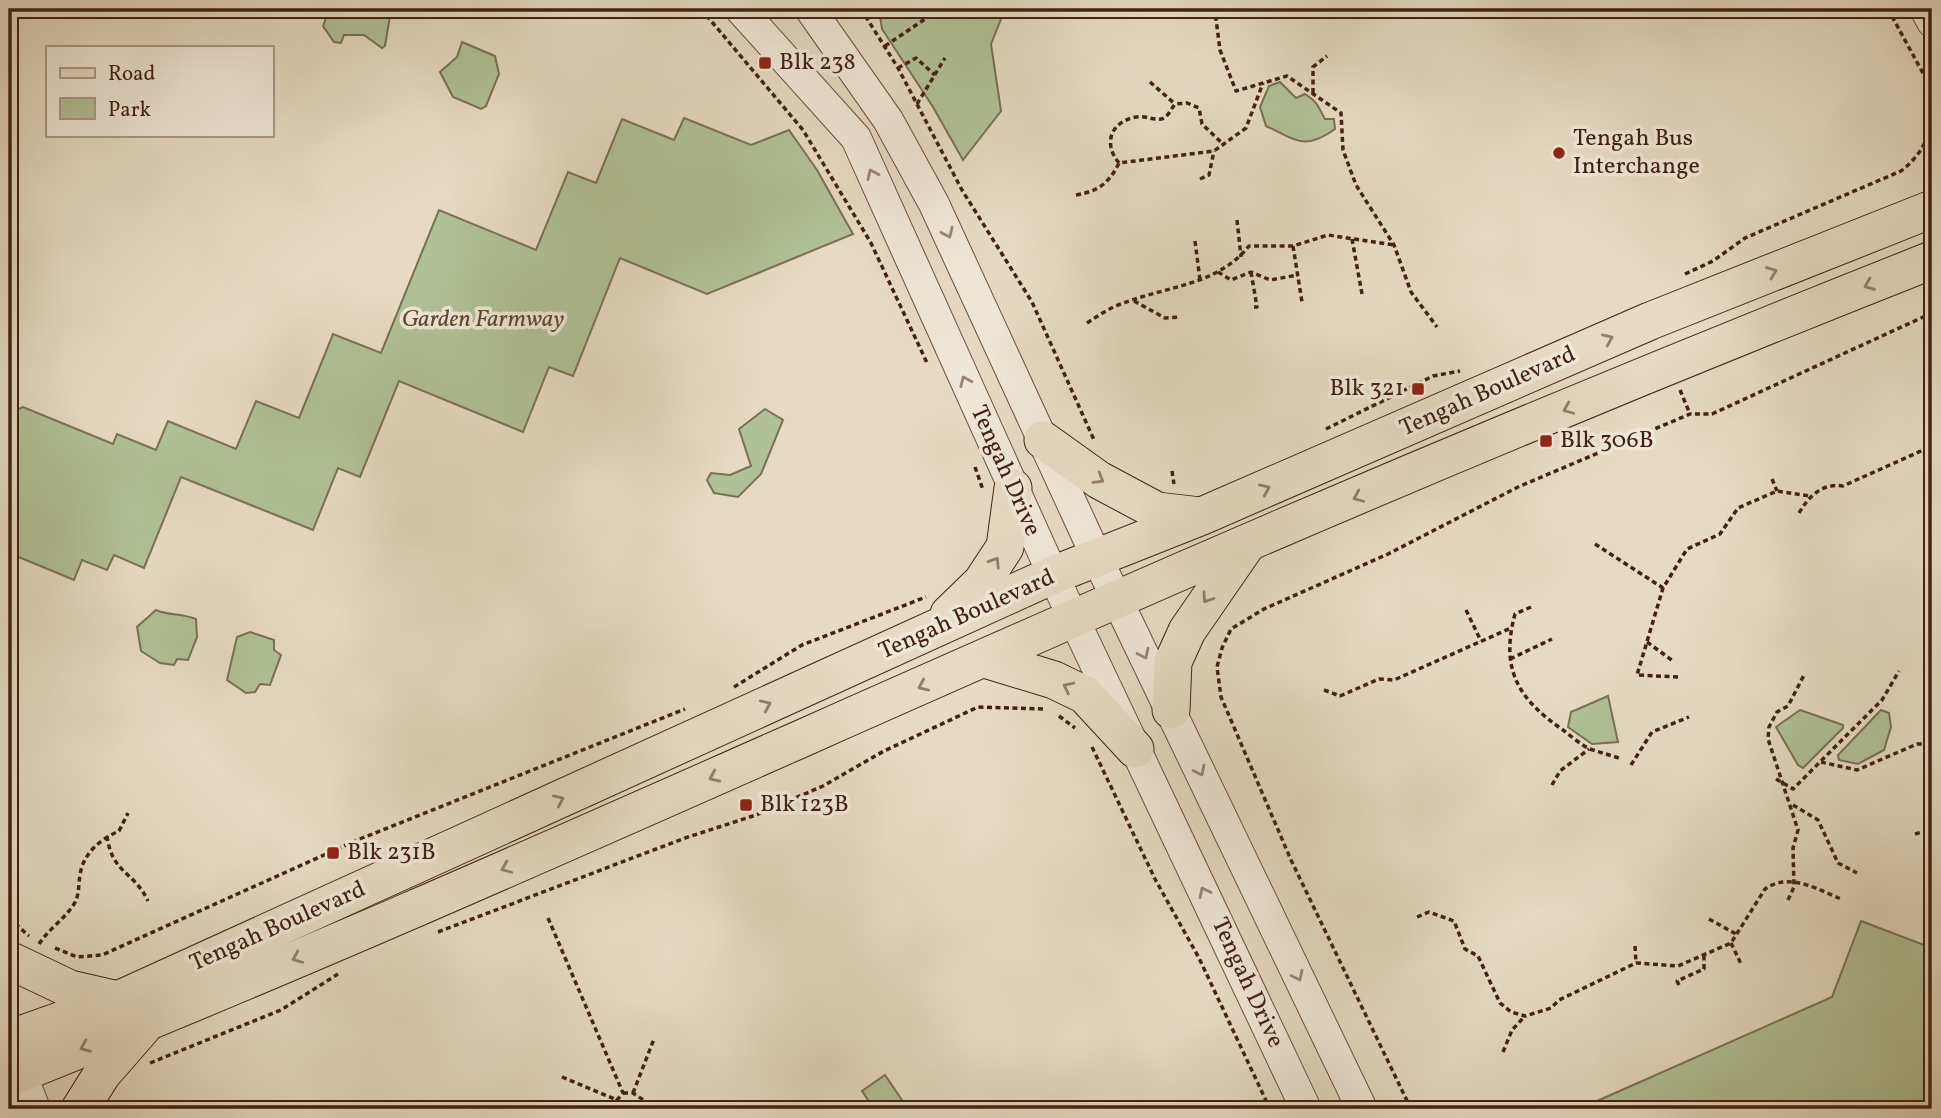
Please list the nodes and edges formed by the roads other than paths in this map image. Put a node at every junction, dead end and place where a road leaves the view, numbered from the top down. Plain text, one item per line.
1 (740, 9) edge
2 (810, 9) edge
3 (1925, 9) edge
4 (1932, 22) edge
5 (1925, 205) edge
6 (1932, 260) edge
7 (1043, 440) junction
8 (998, 495) junction
9 (1202, 516) junction
10 (1247, 543) junction
11 (1097, 558) junction
12 (1053, 575) junction
13 (1118, 599) junction
14 (1073, 618) junction
15 (933, 630) junction
16 (985, 659) junction
17 (1171, 710) junction
18 (1135, 749) junction
19 (9, 960) edge
20 (118, 1000) junction
21 (149, 1021) junction
22 (12, 1058) edge
23 (35, 1109) edge
24 (80, 1109) edge
25 (1306, 1109) edge
26 (1362, 1109) edge

8 -> 1 street, Tengah Drive
2 -> 7 street, Tengah Drive
3 - 4 street
9 -> 5 main road, Tengah Boulevard
6 -> 10 main road, Tengah Boulevard
7 -> 9 main road
7 - 11 street, Tengah Drive
8 - 12 street, Tengah Drive
15 -> 8 main road
9 - 11 main road, Tengah Boulevard
10 - 13 main road, Tengah Boulevard
10 -> 17 main road
11 - 12 main road, Tengah Boulevard
11 - 13 street, Tengah Drive
12 - 14 street, Tengah Drive
12 - 15 main road, Tengah Boulevard
13 - 14 main road, Tengah Boulevard
13 -> 17 street, Tengah Drive
14 - 16 main road, Tengah Boulevard
14 - 18 street, Tengah Drive
20 -> 15 main road, Tengah Boulevard
18 -> 16 main road
16 -> 21 main road, Tengah Boulevard
17 -> 26 street, Tengah Drive
25 -> 18 street, Tengah Drive
19 - 20 main road
20 - 22 main road, Tengah Boulevard
21 -> 22 main road, Tengah Boulevard
21 - 24 main road
22 - 23 street

